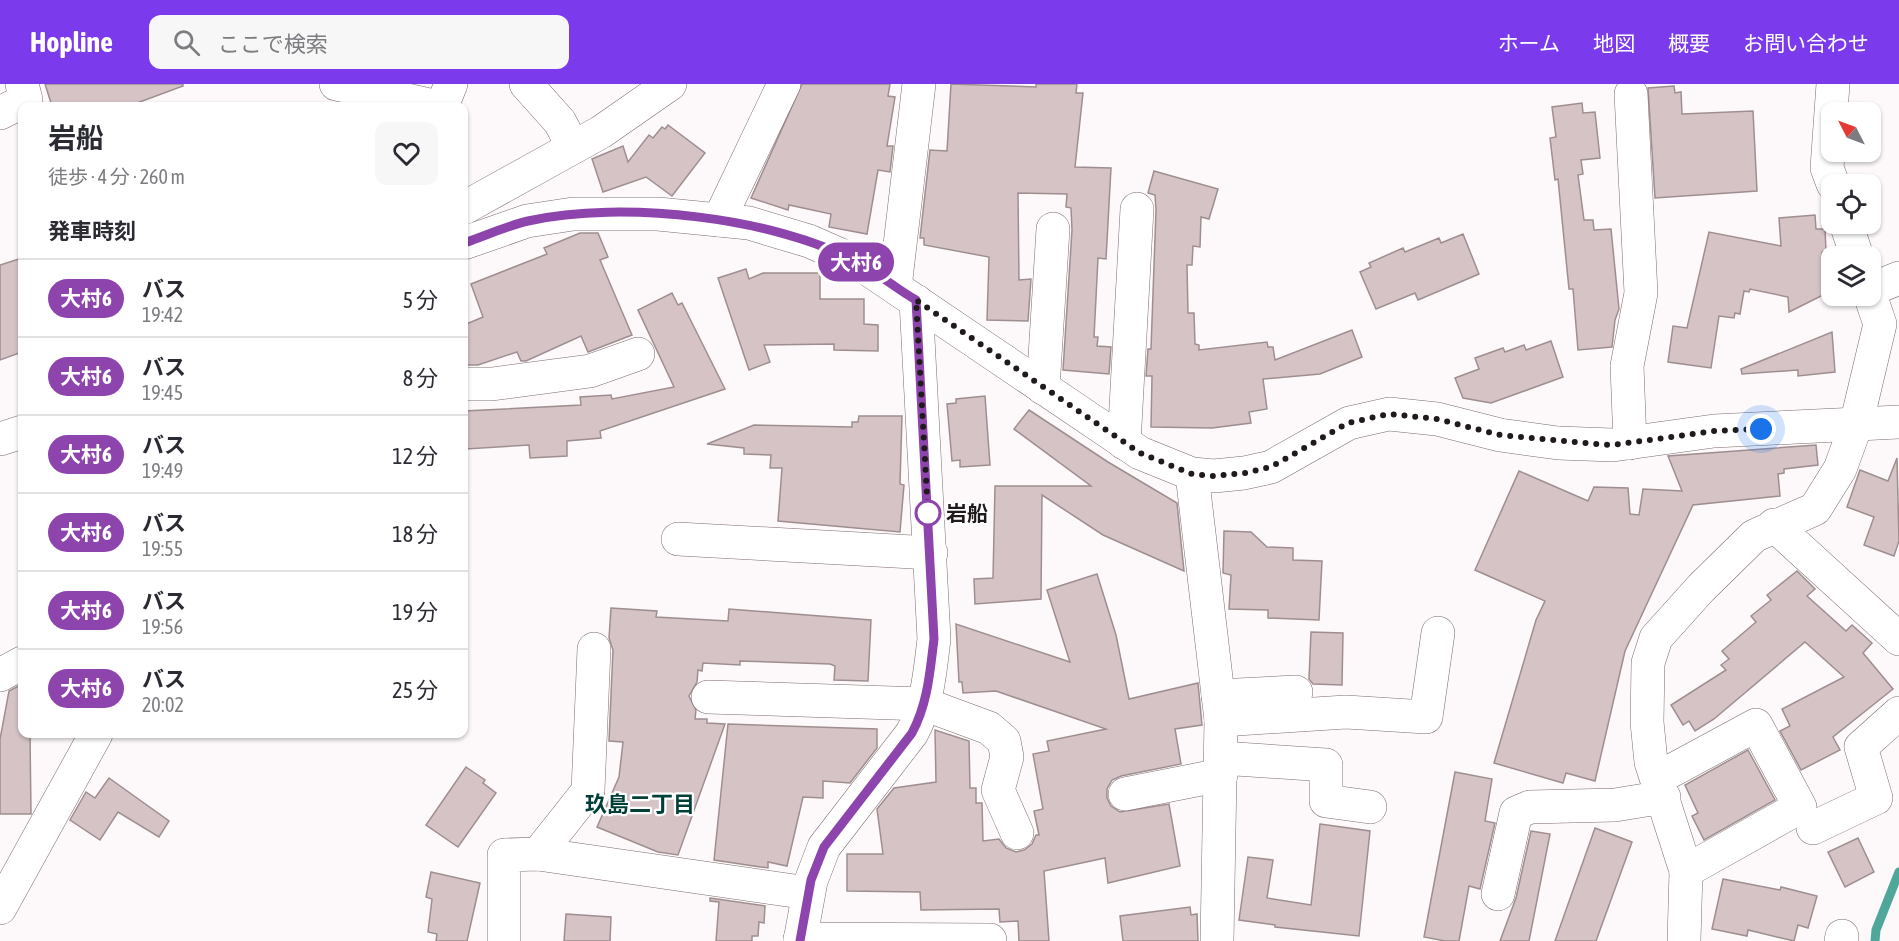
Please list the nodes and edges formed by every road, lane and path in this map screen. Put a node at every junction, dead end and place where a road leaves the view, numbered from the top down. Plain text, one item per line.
1 (22, 84) edge
2 (336, 84) edge
3 (451, 84) edge
4 (526, 84) edge
5 (784, 84) edge
6 (919, 84) edge
7 (1833, 84) edge
8 (662, 86) edge
9 (1631, 94) dead end
10 (22, 102) edge
11 (416, 102) edge
12 (444, 102) edge
13 (18, 104) edge
14 (0, 113) edge
15 (573, 147) junction
16 (1829, 174) edge
17 (468, 206) edge
18 (1137, 209) dead end
19 (719, 220) junction
20 (1053, 229) dead end
21 (468, 242) edge
22 (1899, 278) edge
23 (1881, 285) edge
24 (906, 294) junction
25 (1874, 306) edge
26 (638, 354) dead end
27 (468, 384) edge
28 (1043, 388) junction
29 (1899, 422) edge
30 (1856, 425) junction
31 (18, 433) edge
32 (0, 439) edge
33 (1124, 442) junction
34 (1630, 443) junction
35 (1192, 474) junction
36 (1774, 525) junction
37 (678, 539) dead end
38 (931, 553) junction
39 (1438, 633) dead end
40 (1899, 639) edge
41 (594, 648) dead end
42 (18, 665) edge
43 (0, 675) edge
44 (1307, 692) dead end
45 (708, 697) dead end
46 (924, 704) junction
47 (1219, 708) junction
48 (1899, 713) edge
49 (94, 738) edge
50 (1221, 766) junction
51 (1661, 788) junction
52 (1125, 794) dead end
53 (1370, 807) dead end
54 (1813, 828) dead end
55 (1017, 833) dead end
56 (538, 855) junction
57 (1686, 871) junction
58 (808, 893) junction
59 (1498, 894) dead end
60 (0, 908) edge
61 (800, 940) edge
62 (990, 940) edge
63 (504, 941) edge
64 (1217, 941) edge
65 (1684, 941) edge

1 - 10 street
2 - 11 street
3 - 12 street
4 - 15 street
5 - 19 street
6 - 24 street
7 - 16 street
8 - 15 street
9 - 34 street
13 - 14 street
15 - 17 street
18 - 33 street
19 - 21 street
19 - 24 street
20 - 28 street
22 - 23 street
24 - 28 street
24 - 38 street
25 - 30 street
26 - 27 street
28 - 33 street
29 - 30 street
30 - 34 street
30 - 36 street
31 - 32 street
33 - 35 street
34 - 35 street
35 - 47 street
36 - 40 street
36 - 51 street
37 - 38 street
38 - 46 street
39 - 47 street
41 - 56 street
42 - 43 street
44 - 47 street
45 - 46 street
46 - 55 street
46 - 58 street
47 - 50 street
48 - 54 street
49 - 60 street
50 - 52 street
50 - 53 street
50 - 64 street
51 - 57 street
51 - 57 street
51 - 59 street
56 - 58 street
56 - 63 street
57 - 65 street
58 - 61 street
61 - 62 street

